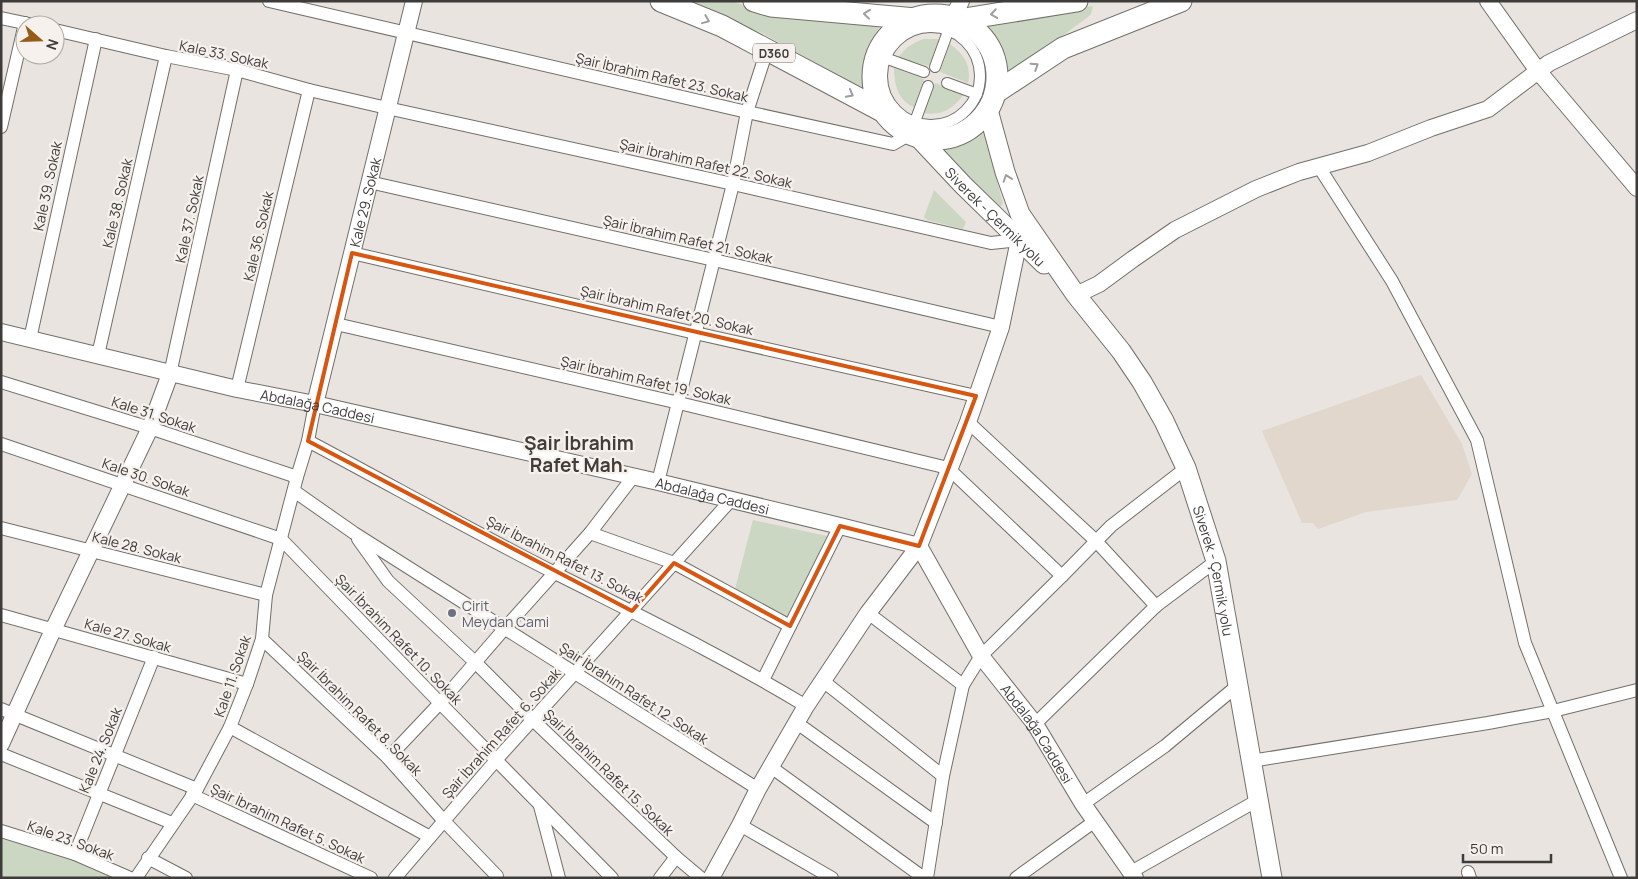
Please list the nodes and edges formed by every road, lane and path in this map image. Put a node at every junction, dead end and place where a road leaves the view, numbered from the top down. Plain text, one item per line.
1 (269, 1) edge
2 (414, 1) edge
3 (661, 1) edge
4 (754, 1) edge
5 (1076, 1) edge
6 (1181, 1) edge
7 (1488, 1) edge
8 (955, 17) edge
9 (1, 18) edge
10 (916, 19) junction
11 (1637, 20) edge
12 (15, 21) edge
13 (65, 32) edge
14 (406, 32) junction
15 (96, 39) junction
16 (767, 50) junction
17 (166, 56) junction
18 (885, 58) junction
19 (18, 65) edge
20 (934, 67) dead end
21 (237, 70) junction
22 (1538, 71) junction
23 (924, 72) dead end
24 (947, 82) dead end
25 (928, 86) dead end
26 (309, 90) junction
27 (987, 99) junction
28 (387, 108) junction
29 (747, 112) junction
30 (884, 112) junction
31 (1, 127) edge
32 (914, 132) junction
33 (1318, 167) junction
34 (369, 182) junction
35 (733, 184) junction
36 (1637, 188) edge
37 (1020, 214) junction
38 (1019, 240) junction
39 (352, 253) junction
40 (714, 260) junction
41 (1076, 295) junction
42 (336, 324) junction
43 (1001, 327) junction
44 (1, 332) edge
45 (695, 333) junction
46 (30, 339) junction
47 (98, 356) junction
48 (170, 374) junction
49 (1, 382) edge
50 (237, 389) junction
51 (976, 396) junction
52 (679, 402) junction
53 (316, 404) junction
54 (968, 422) junction
55 (150, 428) junction
56 (308, 441) junction
57 (1, 444) edge
58 (948, 468) junction
59 (1186, 468) junction
60 (297, 477) junction
61 (633, 477) junction
62 (658, 482) junction
63 (123, 485) junction
64 (294, 491) junction
65 (732, 499) junction
66 (840, 526) junction
67 (1, 528) edge
68 (354, 533) junction
69 (590, 533) junction
70 (281, 539) junction
71 (1095, 540) junction
72 (918, 546) junction
73 (90, 551) junction
74 (1216, 561) junction
75 (674, 563) junction
76 (554, 572) junction
77 (1062, 576) junction
78 (266, 595) junction
79 (1156, 606) junction
80 (632, 611) junction
81 (868, 613) junction
82 (1, 615) edge
83 (790, 626) junction
84 (505, 628) junction
85 (53, 630) junction
86 (262, 639) junction
87 (980, 656) junction
88 (154, 657) junction
89 (476, 662) junction
90 (575, 673) junction
91 (763, 680) junction
92 (823, 681) junction
93 (247, 684) junction
94 (963, 685) junction
95 (1238, 686) junction
96 (1637, 690) edge
97 (440, 703) junction
98 (806, 706) junction
99 (1553, 710) junction
100 (8, 711) edge
101 (532, 719) junction
102 (797, 723) junction
103 (1035, 724) junction
104 (230, 727) junction
105 (1, 744) edge
106 (1, 754) edge
107 (115, 756) junction
108 (388, 758) junction
109 (497, 759) junction
110 (1251, 760) junction
111 (771, 767) junction
112 (943, 776) junction
113 (758, 789) junction
114 (194, 792) junction
115 (99, 793) junction
116 (1258, 800) junction
117 (540, 803) junction
118 (1083, 804) junction
119 (444, 820) junction
120 (1095, 821) junction
121 (172, 823) junction
122 (936, 823) junction
123 (740, 825) junction
124 (1, 831) edge
125 (430, 837) junction
126 (75, 854) junction
127 (676, 857) junction
128 (148, 858) junction
129 (1133, 875) edge
130 (497, 876) dead end
131 (130, 878) edge
132 (136, 878) edge
133 (186, 878) edge
134 (371, 878) edge
135 (396, 878) edge
136 (559, 878) edge
137 (612, 878) edge
138 (660, 878) edge
139 (701, 878) edge
140 (711, 878) edge
141 (832, 878) edge
142 (926, 878) edge
143 (1016, 878) edge
144 (1272, 878) edge
145 (1621, 878) edge

1 - 14 street, Şair İbrahim Rafet 23. Sokak
2 - 14 street, Kale 29. Sokak
3 -> 16 main road, D360
10 -> 4 main road
5 -> 8 main road
27 -> 6 main road
7 - 22 street
8 - 10 main road
8 - 18 street
8 - 20 street
8 - 27 main road
9 - 12 street
10 - 30 main road
11 - 22 street
13 - 15 street, Kale 33. Sokak
14 - 28 street, Kale 29. Sokak
14 - 29 street, Şair İbrahim Rafet 23. Sokak
15 - 17 street, Kale 33. Sokak
15 - 46 street, Kale 39. Sokak
16 - 29 street
16 -> 30 main road, D360
17 - 21 street, Kale 33. Sokak
17 - 47 street, Kale 38. Sokak
18 - 23 street
18 - 32 street
19 - 31 street
21 - 26 street, Kale 33. Sokak
21 - 48 street, Kale 37. Sokak
22 - 33 street
22 - 36 street
24 - 27 street
25 - 32 street
26 - 28 street, Kale 33. Sokak
26 - 50 street, Kale 36. Sokak
27 - 32 main road
37 -> 27 main road, Siverek - Çermik yolu
28 - 34 street, Kale 29. Sokak
28 - 35 street, Şair İbrahim Rafet 22. Sokak
29 - 32 street, Şair İbrahim Rafet 23. Sokak
29 - 35 street
30 - 32 main road
32 - 38 main road, Siverek - Çermik yolu
33 - 41 street
33 - 99 street
34 - 39 street, Kale 29. Sokak
34 - 40 street, Şair İbrahim Rafet 21. Sokak
35 - 38 street, Şair İbrahim Rafet 22. Sokak
35 - 40 street
37 - 38 street
37 - 41 main road, Siverek - Çermik yolu
38 - 41 main road, Siverek - Çermik yolu
38 - 43 street
39 - 42 street, Kale 29. Sokak
39 - 45 street, Şair İbrahim Rafet 20. Sokak
40 - 43 street, Şair İbrahim Rafet 21. Sokak
40 - 45 street
41 - 59 main road, Siverek - Çermik yolu
42 - 52 street, Şair İbrahim Rafet 19. Sokak
42 - 53 street, Kale 29. Sokak
43 - 51 street
44 - 46 street, Abdalağa Caddesi
45 - 51 street, Şair İbrahim Rafet 20. Sokak
45 - 52 street
46 - 47 street, Abdalağa Caddesi
47 - 48 street, Abdalağa Caddesi
48 - 50 street, Abdalağa Caddesi
48 - 55 street
49 - 55 street, Kale 31. Sokak
50 - 53 street, Abdalağa Caddesi
51 - 54 street
52 - 58 street, Şair İbrahim Rafet 19. Sokak
52 - 62 street
53 - 56 street, Kale 11. Sokak
53 - 61 street, Abdalağa Caddesi
54 - 58 street
54 - 71 street
55 - 60 street, Kale 31. Sokak
55 - 63 street
56 - 60 street, Kale 11. Sokak
56 - 76 street, Şair İbrahim Rafet 13. Sokak
57 - 63 street, Kale 30. Sokak
58 - 72 street
58 - 77 street
59 - 71 street
59 - 74 main road, Siverek - Çermik yolu
60 - 64 street, Kale 11. Sokak
61 - 62 street, Abdalağa Caddesi
61 - 69 street
62 - 65 street, Abdalağa Caddesi
63 - 70 street, Kale 30. Sokak
63 - 73 street
64 - 68 street, Şair İbrahim Rafet 12. Sokak
64 - 70 street, Kale 11. Sokak
65 - 66 street, Abdalağa Caddesi
65 - 75 street, Şair İbrahim Rafet 6. Sokak
66 - 72 street, Abdalağa Caddesi
66 - 83 street
67 - 73 street, Kale 28. Sokak
68 - 84 street, Şair İbrahim Rafet 12. Sokak
68 - 89 street, Şair İbrahim Rafet 15. Sokak
69 - 75 street
69 - 76 street
70 - 78 street, Kale 11. Sokak
70 - 97 street, Şair İbrahim Rafet 10. Sokak
71 - 77 street
71 - 79 street
72 - 81 street
72 - 87 street, Abdalağa Caddesi
73 - 78 street, Kale 28. Sokak
73 - 85 street
74 - 79 street
74 - 95 main road, Siverek - Çermik yolu
75 - 80 street, Şair İbrahim Rafet 6. Sokak
75 - 83 street
76 - 80 street, Şair İbrahim Rafet 13. Sokak
76 - 84 street
77 - 87 street
78 - 86 street, Kale 11. Sokak
79 - 103 street
80 - 90 street, Şair İbrahim Rafet 6. Sokak
80 - 91 street, Şair İbrahim Rafet 13. Sokak
81 - 92 street
81 - 94 street
82 - 85 street, Kale 27. Sokak
83 - 91 street
84 - 89 street
84 - 90 street, Şair İbrahim Rafet 12. Sokak
85 - 88 street, Kale 27. Sokak
85 - 100 street
86 - 93 street, Kale 11. Sokak
86 - 108 street, Şair İbrahim Rafet 8. Sokak
87 - 94 street
87 - 103 street, Abdalağa Caddesi
88 - 93 street, Kale 27. Sokak
88 - 107 street, Kale 24. Sokak
89 - 97 street
89 - 101 street, Şair İbrahim Rafet 15. Sokak
90 - 101 street, Şair İbrahim Rafet 6. Sokak
90 - 113 street, Şair İbrahim Rafet 12. Sokak
91 - 98 street, Şair İbrahim Rafet 13. Sokak
92 - 98 street
92 - 112 street
93 - 104 street, Kale 11. Sokak
94 - 112 street
95 - 110 main road, Siverek - Çermik yolu
95 - 118 street
96 - 99 street
97 - 108 street
97 - 109 street, Şair İbrahim Rafet 10. Sokak
98 - 102 street
99 - 110 street
99 - 145 street
100 - 105 street
100 - 107 street, Şair İbrahim Rafet 5. Sokak
101 - 109 street, Şair İbrahim Rafet 6. Sokak
101 - 127 street, Şair İbrahim Rafet 15. Sokak
102 - 111 street
102 - 122 street
103 - 118 street, Abdalağa Caddesi
104 - 114 street, Kale 11. Sokak
104 - 125 street
106 - 115 street
107 - 114 street, Şair İbrahim Rafet 5. Sokak
107 - 115 street, Kale 24. Sokak
108 - 119 street, Şair İbrahim Rafet 8. Sokak
109 - 117 street, Şair İbrahim Rafet 10. Sokak
109 - 119 street, Şair İbrahim Rafet 6. Sokak
110 - 116 main road, Siverek - Çermik yolu
111 - 113 street
111 - 142 street
112 - 122 street
113 - 123 street
114 - 121 street, Kale 11. Sokak
114 - 134 street, Şair İbrahim Rafet 5. Sokak
115 - 121 street
115 - 126 street, Kale 24. Sokak
116 - 129 street
116 - 144 main road, Siverek - Çermik yolu
117 - 136 street
117 - 137 street, Şair İbrahim Rafet 10. Sokak
118 - 120 street, Abdalağa Caddesi
119 - 125 street, Şair İbrahim Rafet 6. Sokak
119 - 130 street, Şair İbrahim Rafet 8. Sokak
120 - 129 street, Abdalağa Caddesi
120 - 143 street
121 - 128 street, Kale 11. Sokak
122 - 142 street
123 - 140 street
123 - 141 street
124 - 126 street, Kale 23. Sokak
125 - 135 street, Şair İbrahim Rafet 6. Sokak
126 - 131 street, Kale 23. Sokak
127 - 138 street
127 - 139 street, Şair İbrahim Rafet 15. Sokak
128 - 132 street, Kale 11. Sokak
128 - 133 street

